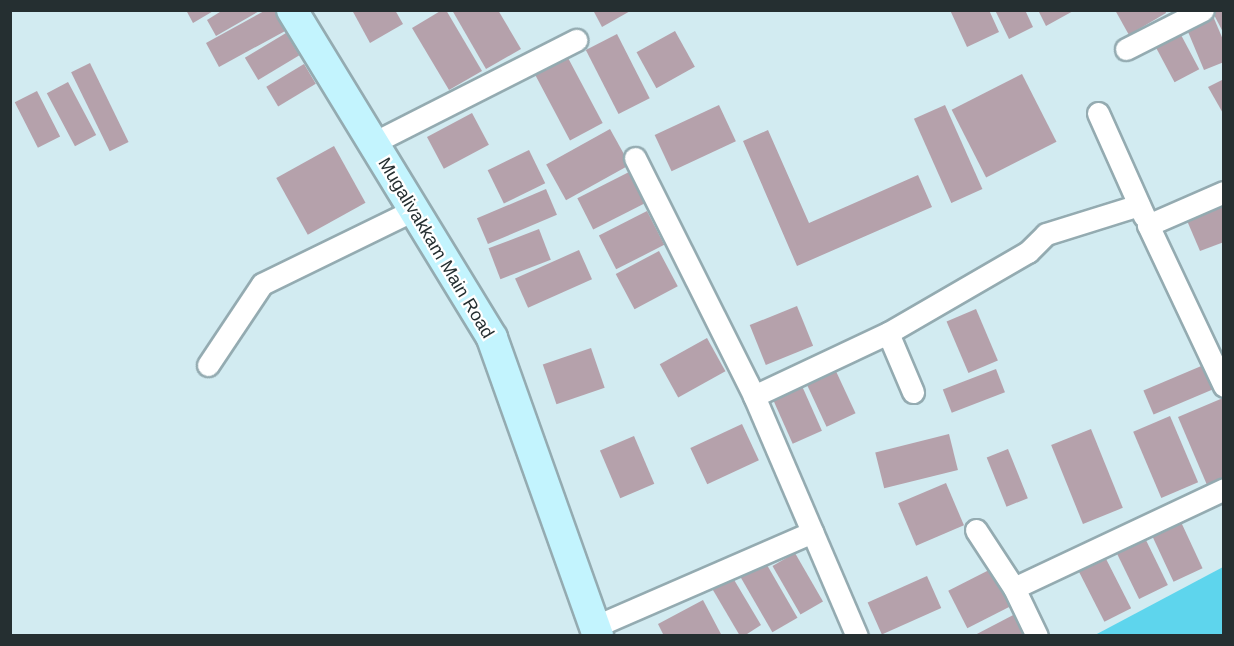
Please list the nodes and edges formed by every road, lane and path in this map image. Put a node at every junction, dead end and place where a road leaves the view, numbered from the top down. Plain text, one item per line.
1 (292, 10) edge
2 (1203, 10) edge
3 (1172, 17) edge
4 (576, 40) dead end
5 (1126, 49) dead end
6 (1098, 113) dead end
7 (373, 143) junction
8 (635, 158) dead end
9 (1224, 192) edge
10 (1139, 205) junction
11 (414, 210) junction
12 (1148, 225) junction
13 (888, 333) junction
14 (208, 365) dead end
15 (1224, 386) edge
16 (912, 392) dead end
17 (754, 396) junction
18 (1224, 489) edge
19 (976, 530) dead end
20 (812, 532) junction
21 (1014, 588) junction
22 (596, 631) edge
23 (857, 636) edge
24 (1037, 636) edge

1 - 7 street, Mugalivakkam Main Road
2 - 3 street
3 - 5 street
4 - 7 street
6 - 10 street
7 - 11 street, Mugalivakkam Main Road
8 - 17 street
9 - 12 street
10 - 12 street
10 - 13 street
11 - 14 street
11 - 22 street, Mugalivakkam Main Road
12 - 15 street
13 - 16 street
13 - 17 street
17 - 20 street
18 - 21 street
19 - 21 street
20 - 22 street
20 - 23 street
21 - 24 street

